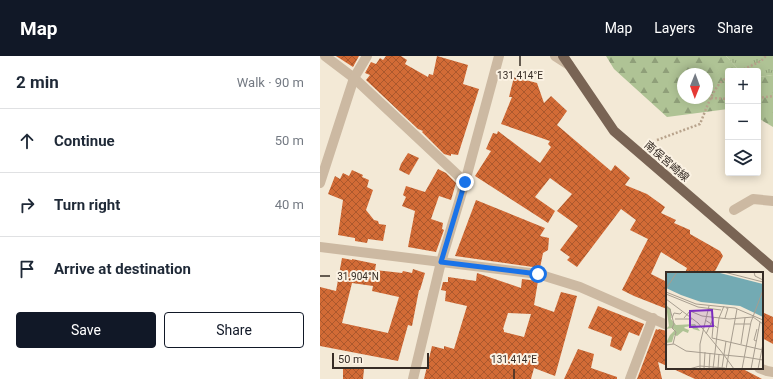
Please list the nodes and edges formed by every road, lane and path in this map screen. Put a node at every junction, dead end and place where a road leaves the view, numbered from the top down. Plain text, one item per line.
1 (325, 56) edge
2 (367, 56) edge
3 (555, 56) edge
4 (766, 56) edge
5 (500, 58) edge
6 (566, 60) edge
7 (746, 68) edge
8 (354, 78) junction
9 (725, 78) edge
10 (713, 93) edge
11 (773, 96) edge
12 (713, 98) edge
13 (761, 98) edge
14 (725, 99) edge
15 (708, 104) edge
16 (657, 140) dead end
17 (465, 182) junction
18 (320, 183) edge
19 (773, 201) edge
20 (734, 210) dead end
21 (320, 247) edge
22 (441, 262) junction
23 (773, 268) edge
24 (653, 318) junction
25 (666, 324) edge
26 (762, 369) edge
27 (773, 372) edge
28 (413, 379) edge
29 (630, 379) edge

1 - 8 street
2 - 8 street
3 - 6 street
4 - 7 path
5 - 17 street
6 - 23 main road, 南俣宮崎線
8 - 17 street
8 - 18 street
9 - 10 path
11 - 13 path
12 - 14 path
15 - 16 path
17 - 22 street
19 - 20 street
21 - 22 street
22 - 24 street
22 - 28 street
24 - 25 street
24 - 29 street
26 - 27 street

